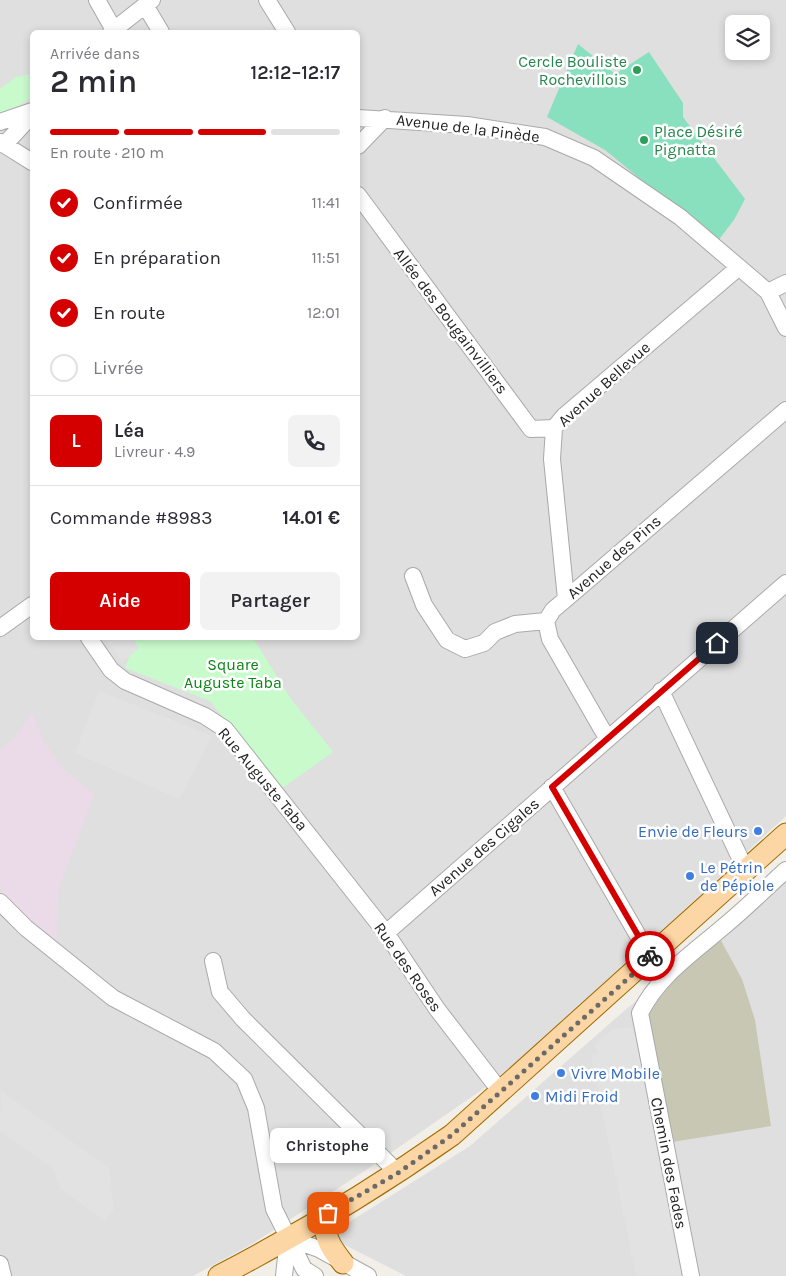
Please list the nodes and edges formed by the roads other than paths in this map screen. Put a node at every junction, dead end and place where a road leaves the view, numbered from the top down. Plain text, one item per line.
1 (97, 0) edge
2 (266, 0) edge
3 (149, 3) edge
4 (112, 30) edge
5 (113, 30) edge
6 (160, 30) edge
7 (285, 30) edge
8 (30, 114) edge
9 (30, 115) edge
10 (360, 118) edge
11 (385, 118) junction
12 (0, 122) edge
13 (2, 144) edge
14 (360, 144) edge
15 (30, 161) edge
16 (360, 198) edge
17 (738, 268) junction
18 (786, 283) edge
19 (768, 292) junction
20 (786, 328) edge
21 (786, 410) edge
22 (554, 428) junction
23 (413, 576) dead end
24 (786, 583) edge
25 (566, 599) junction
26 (30, 606) edge
27 (546, 621) junction
28 (0, 628) edge
29 (90, 640) edge
30 (661, 691) junction
31 (607, 738) junction
32 (552, 787) junction
33 (786, 834) edge
34 (315, 841) joint
35 (748, 869) junction
36 (786, 870) edge
37 (0, 902) edge
38 (386, 933) junction
39 (651, 958) junction
40 (213, 961) dead end
41 (501, 1092) junction
42 (398, 1173) junction
43 (328, 1213) junction
44 (288, 1238) junction
45 (343, 1263) junction
46 (0, 1264) edge
47 (4, 1276) edge
48 (220, 1276) edge
49 (284, 1276) edge
50 (315, 1276) edge
51 (368, 1276) edge
52 (691, 1276) edge

1 - 4 street
2 - 7 street
3 - 5 street
3 - 6 street
8 - 12 street
9 - 13 street
10 - 11 street, Avenue de la Pinède
11 - 14 street
11 - 17 street, Avenue de la Pinède
13 - 15 street
16 - 22 street, Allée des Bougainvilliers
17 - 19 street, Avenue de la Pinède
17 - 22 street, Avenue Bellevue
18 - 19 street
19 - 20 street, Avenue de la Pinède
21 - 25 street, Avenue des Pins
22 - 25 street, Avenue Bellevue
23 - 27 street
24 - 30 street, Avenue des Cigales
25 - 27 street, Avenue des Pins
26 - 28 street
27 - 31 street
29 - 34 street, Rue Auguste Taba
30 - 31 street, Avenue des Cigales
30 - 35 street
31 - 32 street, Avenue des Cigales
32 - 38 street, Avenue des Cigales
32 - 39 street
33 - 35 main road
34 - 38 street, Rue des Roses
35 - 39 main road
36 - 52 street, Chemin des Fades
37 - 44 street
38 - 41 street, Rue des Roses
39 - 41 main road
40 - 42 street
41 - 42 main road
42 - 43 main road
43 - 44 main road
43 - 45 main road
44 - 45 street
44 - 48 main road
44 - 49 street
44 - 50 street
45 - 51 street
46 - 47 street

